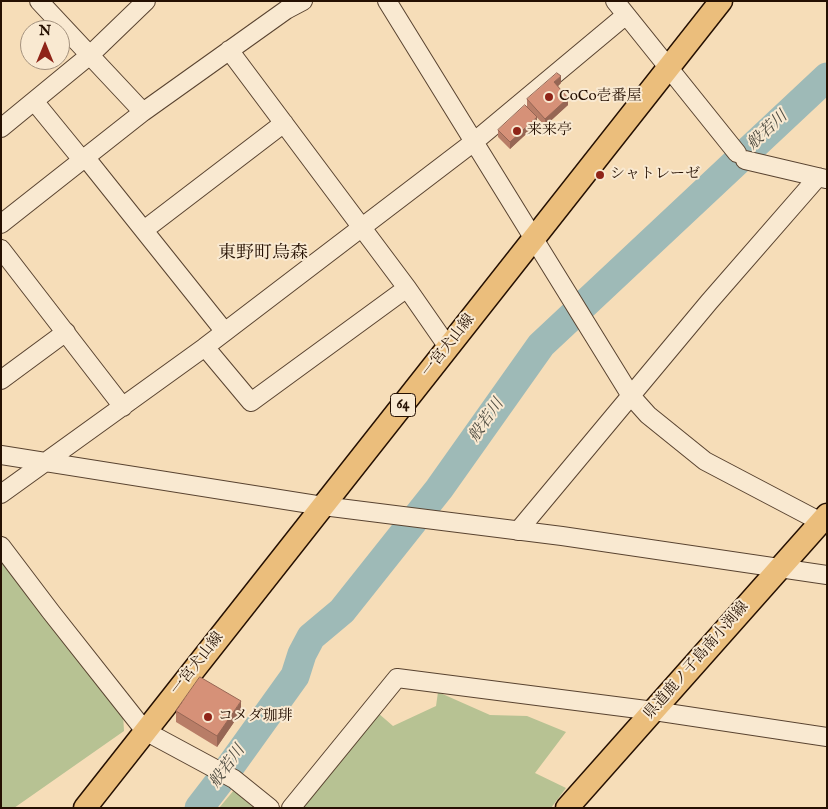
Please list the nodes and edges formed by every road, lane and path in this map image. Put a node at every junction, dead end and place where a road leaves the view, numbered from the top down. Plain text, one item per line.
1 (39, 1) edge
2 (146, 1) edge
3 (303, 1) edge
4 (387, 1) edge
5 (615, 1) edge
6 (720, 1) edge
7 (626, 15) junction
8 (229, 50) junction
9 (90, 55) junction
10 (669, 67) junction
11 (34, 101) junction
12 (143, 112) junction
13 (284, 123) junction
14 (1, 128) edge
15 (475, 141) junction
16 (84, 159) junction
17 (823, 178) edge
18 (1, 224) edge
19 (362, 228) junction
20 (144, 230) junction
21 (533, 239) junction
22 (1, 250) edge
23 (407, 288) junction
24 (66, 332) junction
25 (225, 332) junction
26 (205, 347) junction
27 (448, 347) junction
28 (1, 380) edge
29 (631, 396) junction
30 (124, 407) junction
31 (1, 455) edge
32 (47, 462) junction
33 (1, 494) edge
34 (323, 506) junction
35 (824, 518) edge
36 (518, 531) junction
37 (1, 546) edge
38 (777, 569) junction
39 (827, 575) edge
40 (654, 711) junction
41 (145, 731) junction
42 (827, 737) edge
43 (85, 808) edge
44 (270, 808) edge
45 (291, 808) edge
46 (567, 808) edge

1 - 9 street
2 - 9 street
3 - 8 street
4 - 15 street
5 - 7 street
6 - 10 main road, 一宮犬山線 / 64
7 - 10 street
7 - 15 street
8 - 12 street
8 - 13 street
9 - 11 street
9 - 12 street
10 - 17 street
10 - 21 main road, 一宮犬山線 / 64
11 - 14 street
11 - 16 street
12 - 16 street
13 - 19 street
13 - 20 street
15 - 19 street
15 - 21 street
16 - 18 street
16 - 20 street
17 - 29 street
19 - 23 street
19 - 25 street
20 - 25 street
21 - 27 main road, 一宮犬山線 / 64
21 - 29 street
22 - 24 street
23 - 26 street
23 - 27 street
24 - 28 street
24 - 30 street
25 - 26 street
26 - 30 street
27 - 34 main road, 一宮犬山線 / 64
29 - 35 street
29 - 36 street
30 - 32 street
31 - 32 street
32 - 33 street
32 - 34 street
34 - 36 street
34 - 41 main road, 一宮犬山線 / 64
35 - 38 main road, 県道鹿ノ子島南小渕線
36 - 38 street
37 - 41 street
38 - 39 street
38 - 40 main road, 県道鹿ノ子島南小渕線
40 - 42 street
40 - 45 street
40 - 46 main road, 県道鹿ノ子島南小渕線
41 - 43 main road, 一宮犬山線 / 64
41 - 44 street

